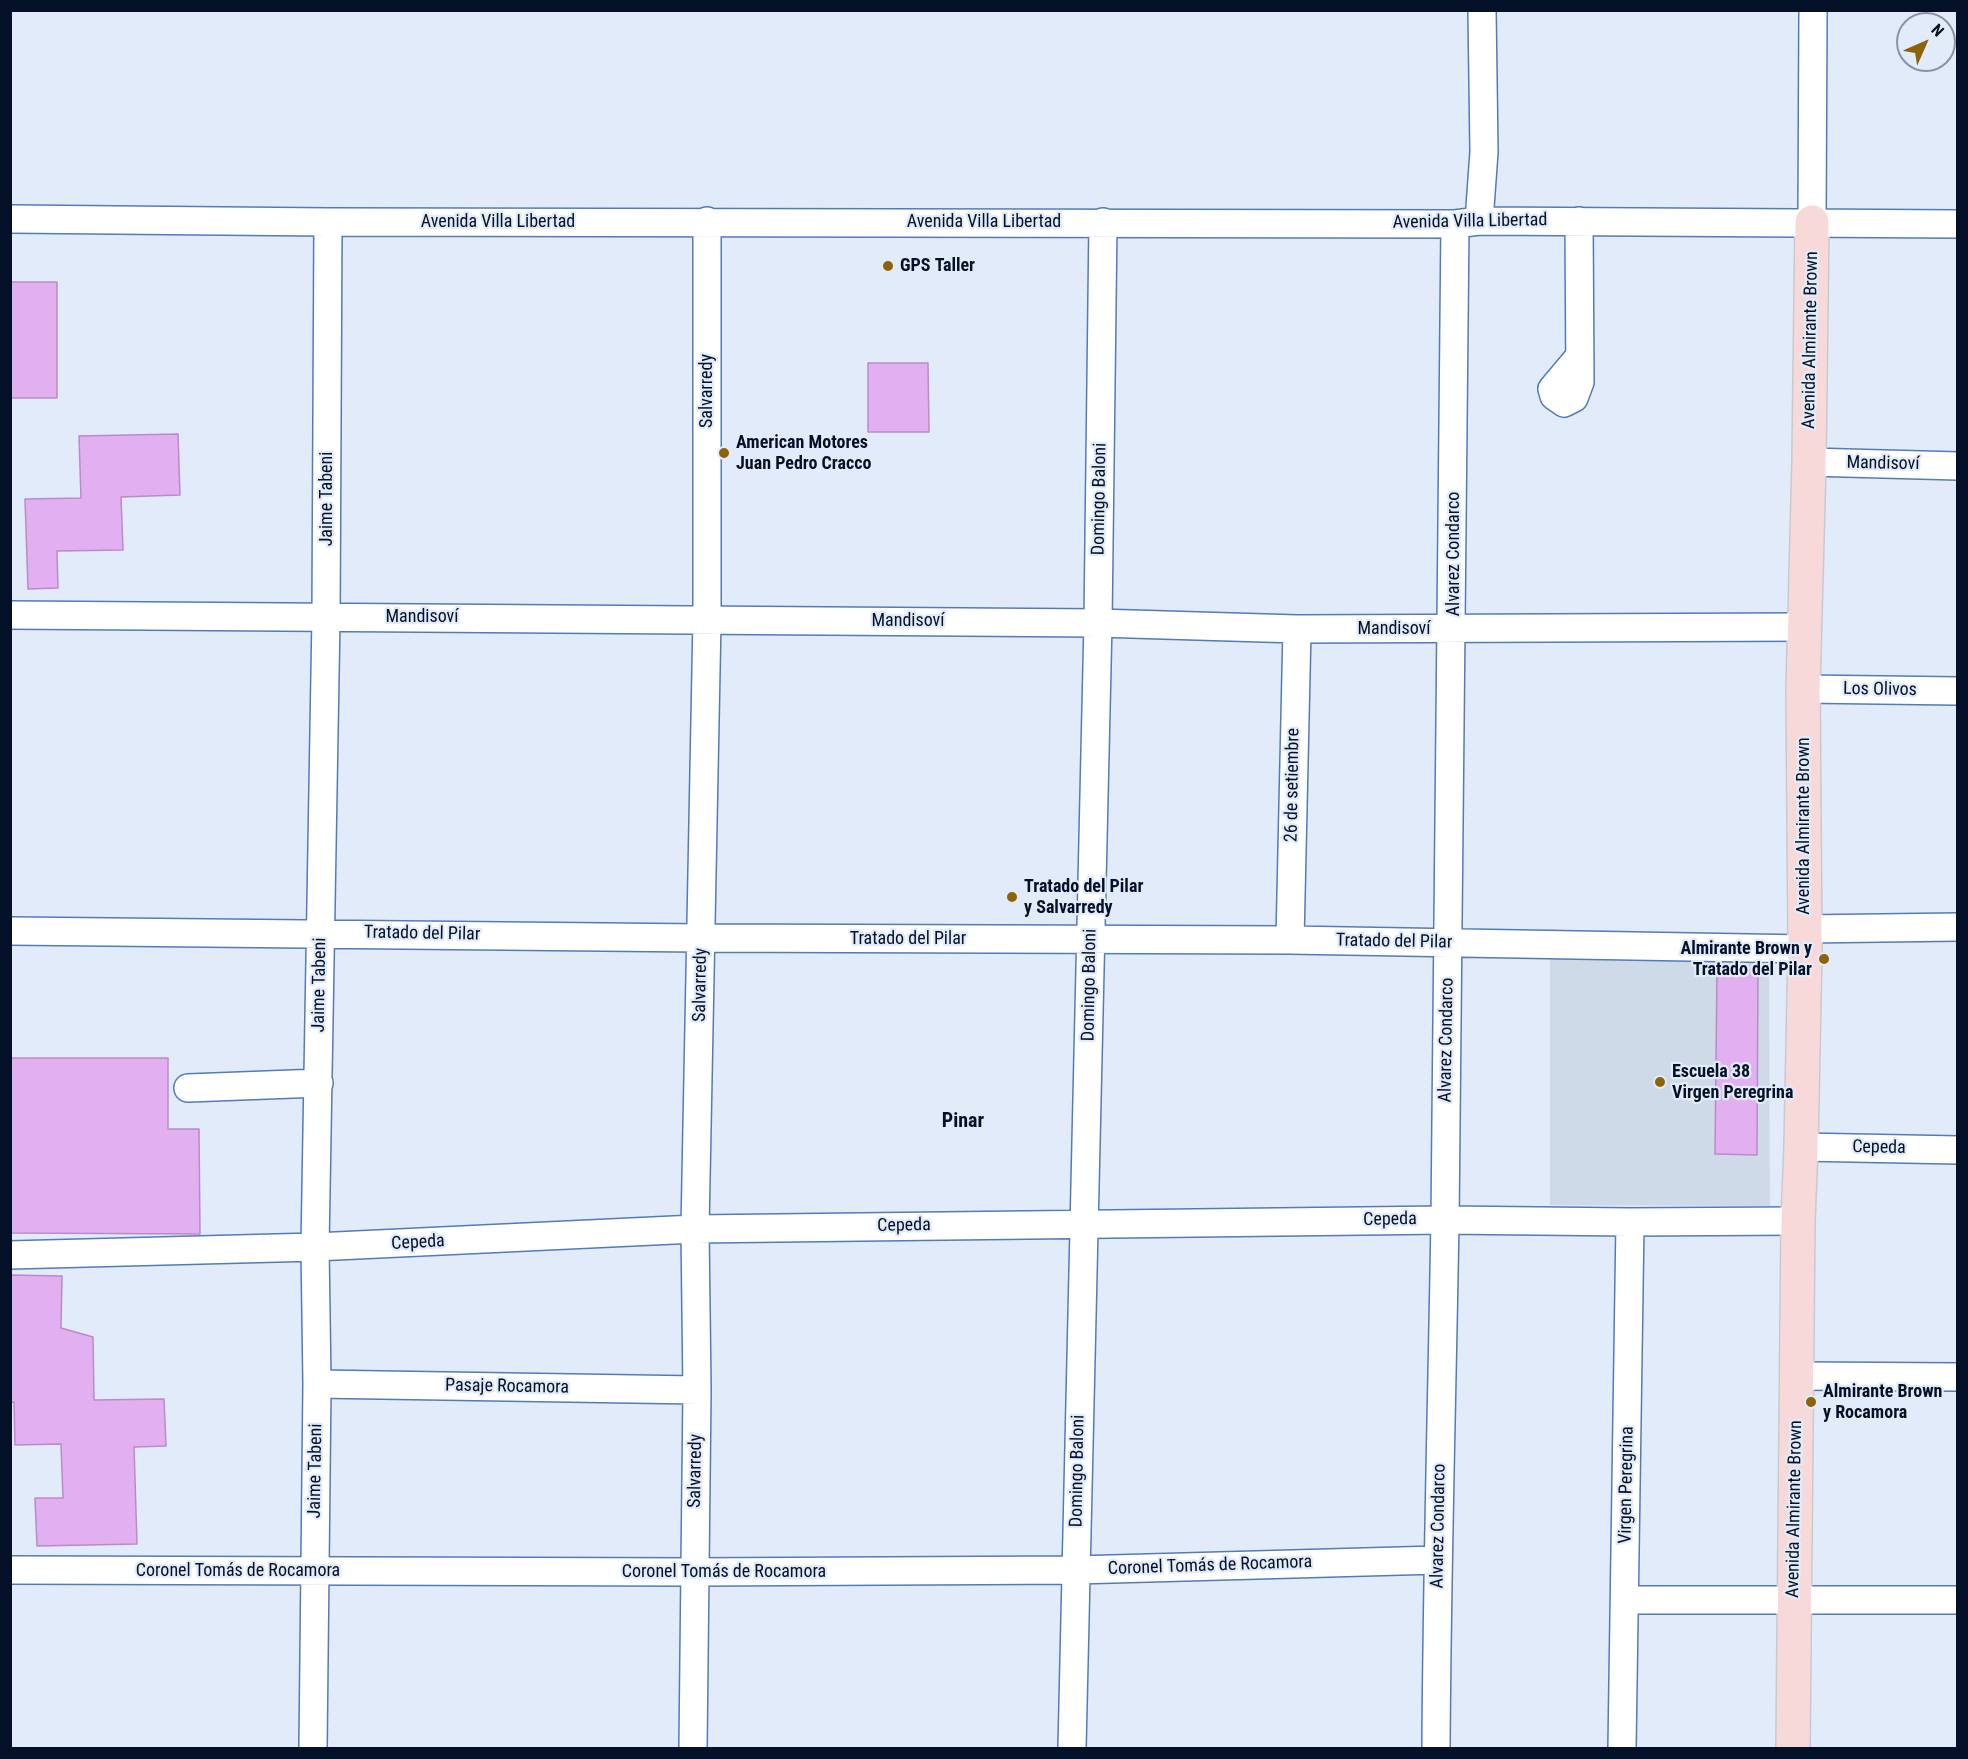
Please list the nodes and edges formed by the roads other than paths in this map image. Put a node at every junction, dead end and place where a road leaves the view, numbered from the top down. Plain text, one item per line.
1 (1482, 10) edge
2 (1813, 10) edge
3 (10, 219) edge
4 (707, 221) junction
5 (1579, 221) junction
6 (328, 222) junction
7 (1103, 222) junction
8 (1467, 222) junction
9 (1812, 222) junction
10 (1958, 224) edge
11 (1580, 357) dead end
12 (1809, 462) junction
13 (1958, 466) edge
14 (10, 615) edge
15 (326, 617) junction
16 (706, 619) junction
17 (1098, 622) junction
18 (1806, 627) junction
19 (1297, 629) junction
20 (1453, 630) junction
21 (1803, 689) junction
22 (1958, 691) edge
23 (1958, 927) edge
24 (10, 931) edge
25 (321, 933) junction
26 (702, 938) junction
27 (1805, 939) junction
28 (1091, 940) junction
29 (1290, 940) junction
30 (1448, 943) junction
31 (319, 1083) junction
32 (188, 1088) dead end
33 (1801, 1147) junction
34 (1958, 1150) edge
35 (1445, 1220) junction
36 (1798, 1221) junction
37 (1630, 1222) junction
38 (1084, 1224) junction
39 (695, 1229) junction
40 (315, 1247) junction
41 (10, 1255) edge
42 (1797, 1376) junction
43 (1958, 1377) edge
44 (317, 1384) junction
45 (697, 1390) junction
46 (1437, 1560) junction
47 (10, 1570) edge
48 (1076, 1570) junction
49 (315, 1571) junction
50 (695, 1572) junction
51 (1625, 1599) junction
52 (1794, 1600) junction
53 (1958, 1600) edge
54 (313, 1749) edge
55 (693, 1749) edge
56 (1072, 1749) edge
57 (1436, 1749) edge
58 (1622, 1749) edge
59 (1793, 1749) edge

1 - 8 street, Alvarez Condarco
2 - 9 street, Avenida Almirante Brown
3 - 6 street, Avenida Villa Libertad
4 - 6 street, Avenida Villa Libertad
4 - 7 street, Avenida Villa Libertad
4 - 16 street, Salvarredy
5 - 8 street, Avenida Villa Libertad
5 - 9 street, Avenida Villa Libertad
5 - 11 street
6 - 15 street, Jaime Tabeni
7 - 8 street, Avenida Villa Libertad
7 - 17 street, Domingo Baloni
8 - 20 street, Alvarez Condarco
9 - 10 street, Avenida Villa Libertad
9 - 12 main road, Avenida Almirante Brown
12 - 13 street, Mandisoví
12 - 18 main road, Avenida Almirante Brown
14 - 15 street, Mandisoví
15 - 16 street, Mandisoví
15 - 25 street, Jaime Tabeni
16 - 17 street, Mandisoví
16 - 26 street, Salvarredy
17 - 19 street, Mandisoví
17 - 28 street, Domingo Baloni
18 - 20 street, Mandisoví
18 - 21 main road, Avenida Almirante Brown
19 - 20 street, Mandisoví
19 - 29 street, 26 de setiembre
20 - 30 street, Alvarez Condarco
21 - 22 street, Los Olivos
21 - 27 main road, Avenida Almirante Brown
23 - 27 street, Tratado del Pilar
24 - 25 street, Tratado del Pilar
25 - 26 street, Tratado del Pilar
25 - 31 street, Jaime Tabeni
26 - 28 street, Tratado del Pilar
26 - 39 street, Salvarredy
27 - 30 street, Tratado del Pilar
27 - 33 main road, Avenida Almirante Brown
28 - 29 street, Tratado del Pilar
28 - 38 street, Domingo Baloni
29 - 30 street, Tratado del Pilar
30 - 35 street, Alvarez Condarco
31 - 32 street
31 - 40 street, Jaime Tabeni
33 - 34 street, Cepeda
33 - 36 main road, Avenida Almirante Brown
35 - 37 street, Cepeda
35 - 38 street, Cepeda
35 - 46 street, Alvarez Condarco
36 - 37 street, Cepeda
36 - 42 main road, Avenida Almirante Brown
37 - 51 street, Virgen Peregrina
38 - 39 street, Cepeda
38 - 48 street, Domingo Baloni
39 - 40 street, Cepeda
39 - 45 street, Salvarredy
40 - 41 street, Cepeda
40 - 44 street, Jaime Tabeni
42 - 43 street
42 - 52 main road, Avenida Almirante Brown
44 - 45 street, Pasaje Rocamora
44 - 49 street, Jaime Tabeni
45 - 50 street, Salvarredy
46 - 48 street, Coronel Tomás de Rocamora
46 - 57 street, Alvarez Condarco
47 - 49 street, Coronel Tomás de Rocamora
48 - 50 street, Coronel Tomás de Rocamora
48 - 56 street, Domingo Baloni
49 - 50 street, Coronel Tomás de Rocamora
49 - 54 street, Jaime Tabeni
50 - 55 street, Salvarredy
51 - 52 street
51 - 58 street, Virgen Peregrina
52 - 53 street
52 - 59 main road, Avenida Almirante Brown

